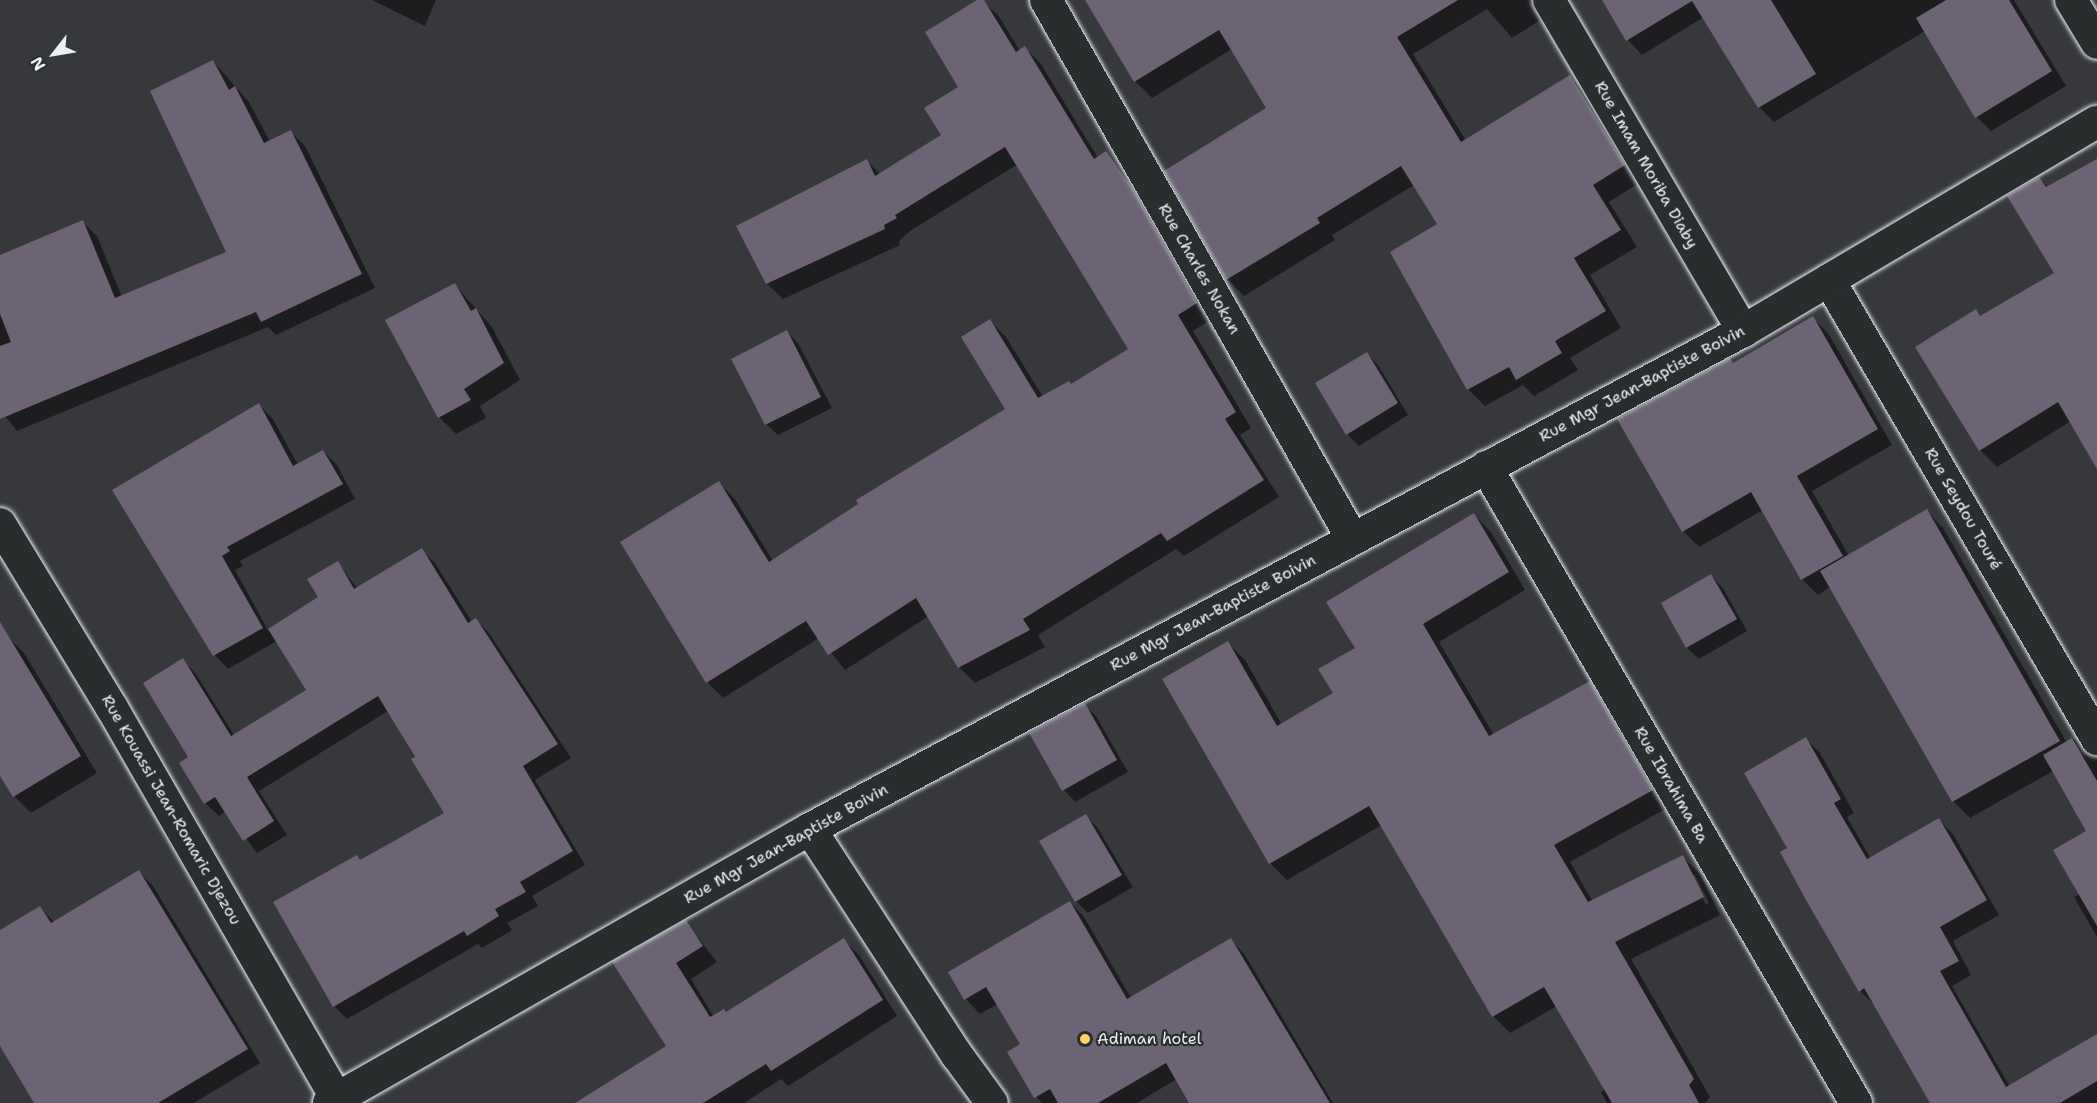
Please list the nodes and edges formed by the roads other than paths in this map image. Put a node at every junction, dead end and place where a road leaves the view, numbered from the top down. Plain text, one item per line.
1 (1046, 0) edge
2 (1549, 0) edge
3 (2071, 0) edge
4 (2097, 43) edge
5 (2097, 122) edge
6 (1829, 280) junction
7 (1743, 331) junction
8 (1486, 467) junction
9 (0, 524) edge
10 (1352, 538) junction
11 (2097, 739) edge
12 (810, 829) junction
13 (333, 1101) edge
14 (992, 1103) edge
15 (1856, 1103) edge

1 - 10 street, Rue Charles Nokan
2 - 7 street, Rue Imam Moriba Diaby
3 - 4 street
5 - 6 street, Rue Mgr Jean-Baptiste Boivin
6 - 7 street, Rue Mgr Jean-Baptiste Boivin
6 - 11 street, Rue Seydou Touré
7 - 8 street, Rue Mgr Jean-Baptiste Boivin
8 - 10 street, Rue Mgr Jean-Baptiste Boivin
8 - 15 street, Rue Ibrahima Ba
9 - 13 street, Rue Kouassi Jean-Romaric Djezou
10 - 12 street, Rue Mgr Jean-Baptiste Boivin
12 - 13 street, Rue Mgr Jean-Baptiste Boivin
12 - 14 street

